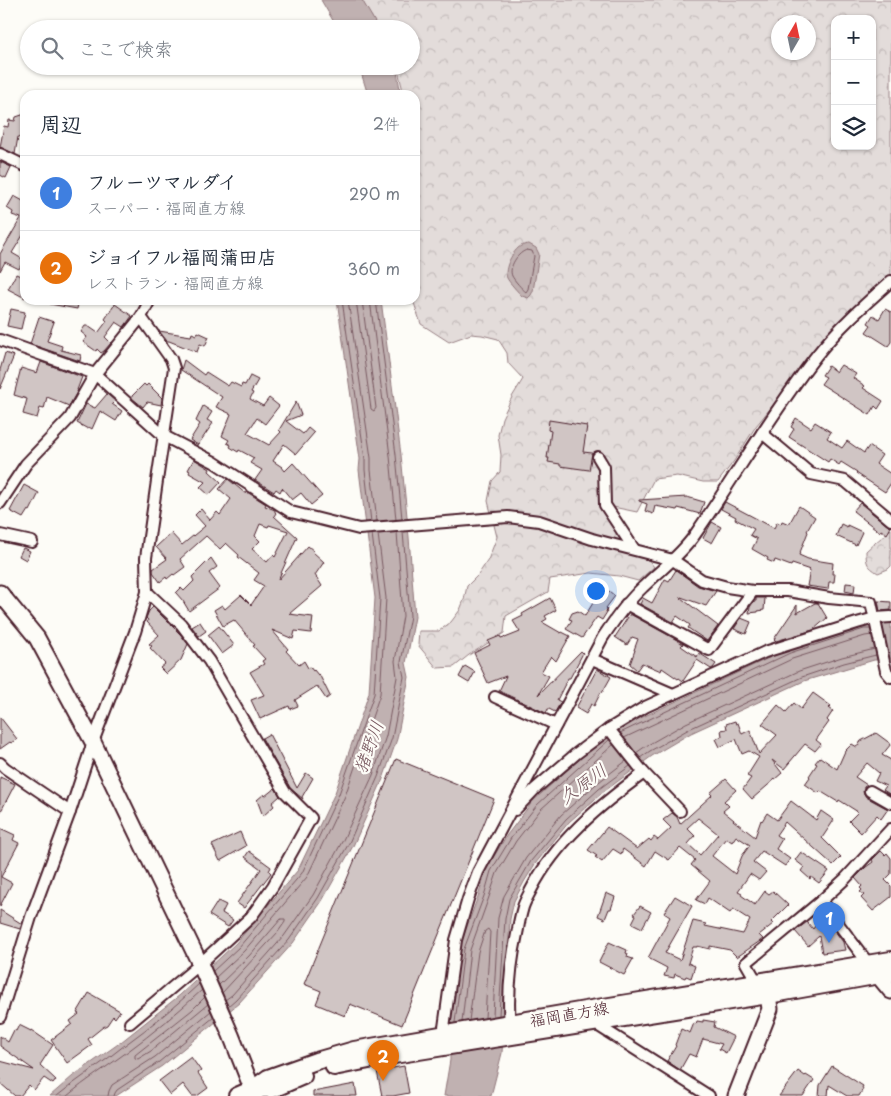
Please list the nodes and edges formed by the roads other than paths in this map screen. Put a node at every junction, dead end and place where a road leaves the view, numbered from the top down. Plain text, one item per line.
1 (0, 154) edge
2 (20, 164) edge
3 (891, 281) edge
4 (147, 305) edge
5 (141, 317) junction
6 (0, 340) edge
7 (95, 374) junction
8 (762, 433) junction
9 (164, 436) junction
10 (598, 457) dead end
11 (0, 503) edge
12 (891, 520) edge
13 (0, 535) edge
14 (32, 542) dead end
15 (634, 549) junction
16 (673, 560) junction
17 (753, 591) junction
18 (147, 592) junction
19 (0, 593) edge
20 (626, 604) junction
21 (891, 617) edge
22 (875, 618) junction
23 (592, 659) junction
24 (891, 677) edge
25 (673, 694) junction
26 (495, 697) dead end
27 (556, 725) junction
28 (609, 729) junction
29 (93, 742) junction
30 (0, 763) edge
31 (644, 773) junction
32 (870, 791) dead end
33 (891, 803) edge
34 (680, 811) dead end
35 (70, 812) junction
36 (506, 820) junction
37 (890, 833) edge
38 (821, 901) junction
39 (198, 960) junction
40 (891, 960) edge
41 (879, 971) edge
42 (757, 982) junction
43 (891, 991) edge
44 (768, 995) junction
45 (0, 1017) edge
46 (593, 1022) junction
47 (130, 1023) dead end
48 (508, 1028) junction
49 (446, 1039) junction
50 (254, 1092) edge
51 (237, 1096) edge
52 (709, 1096) edge
53 (736, 1096) edge

1 - 2 street
3 - 8 street
4 - 5 street
5 - 7 street
5 - 9 street
6 - 7 street
7 - 9 street
7 - 11 street
8 - 12 street
8 - 16 street
9 - 15 street
9 - 18 street
10 - 15 street
13 - 14 street
15 - 16 street
16 - 17 street
16 - 20 street
17 - 20 street
17 - 22 street
18 - 29 street
18 - 39 street
19 - 29 street
20 - 23 street
21 - 22 street
22 - 24 street
22 - 25 street
23 - 25 street
23 - 27 street
25 - 28 street
26 - 27 street
27 - 36 street
28 - 31 street
28 - 36 street
29 - 35 street
29 - 39 street
30 - 35 street
31 - 34 street
31 - 48 street
32 - 33 street
35 - 45 street
36 - 49 street
37 - 38 street
38 - 41 street
38 - 42 street
39 - 47 street
39 - 50 street
40 - 41 main road, 福岡直方線
41 - 42 main road, 福岡直方線
41 - 43 street
41 - 44 main road, 福岡直方線
42 - 44 street
42 - 48 main road, 福岡直方線
44 - 46 main road, 福岡直方線
44 - 53 street
46 - 48 main road, 福岡直方線
46 - 52 street
48 - 49 main road, 福岡直方線
49 - 50 main road, 福岡直方線
50 - 51 main road, 福岡直方線

